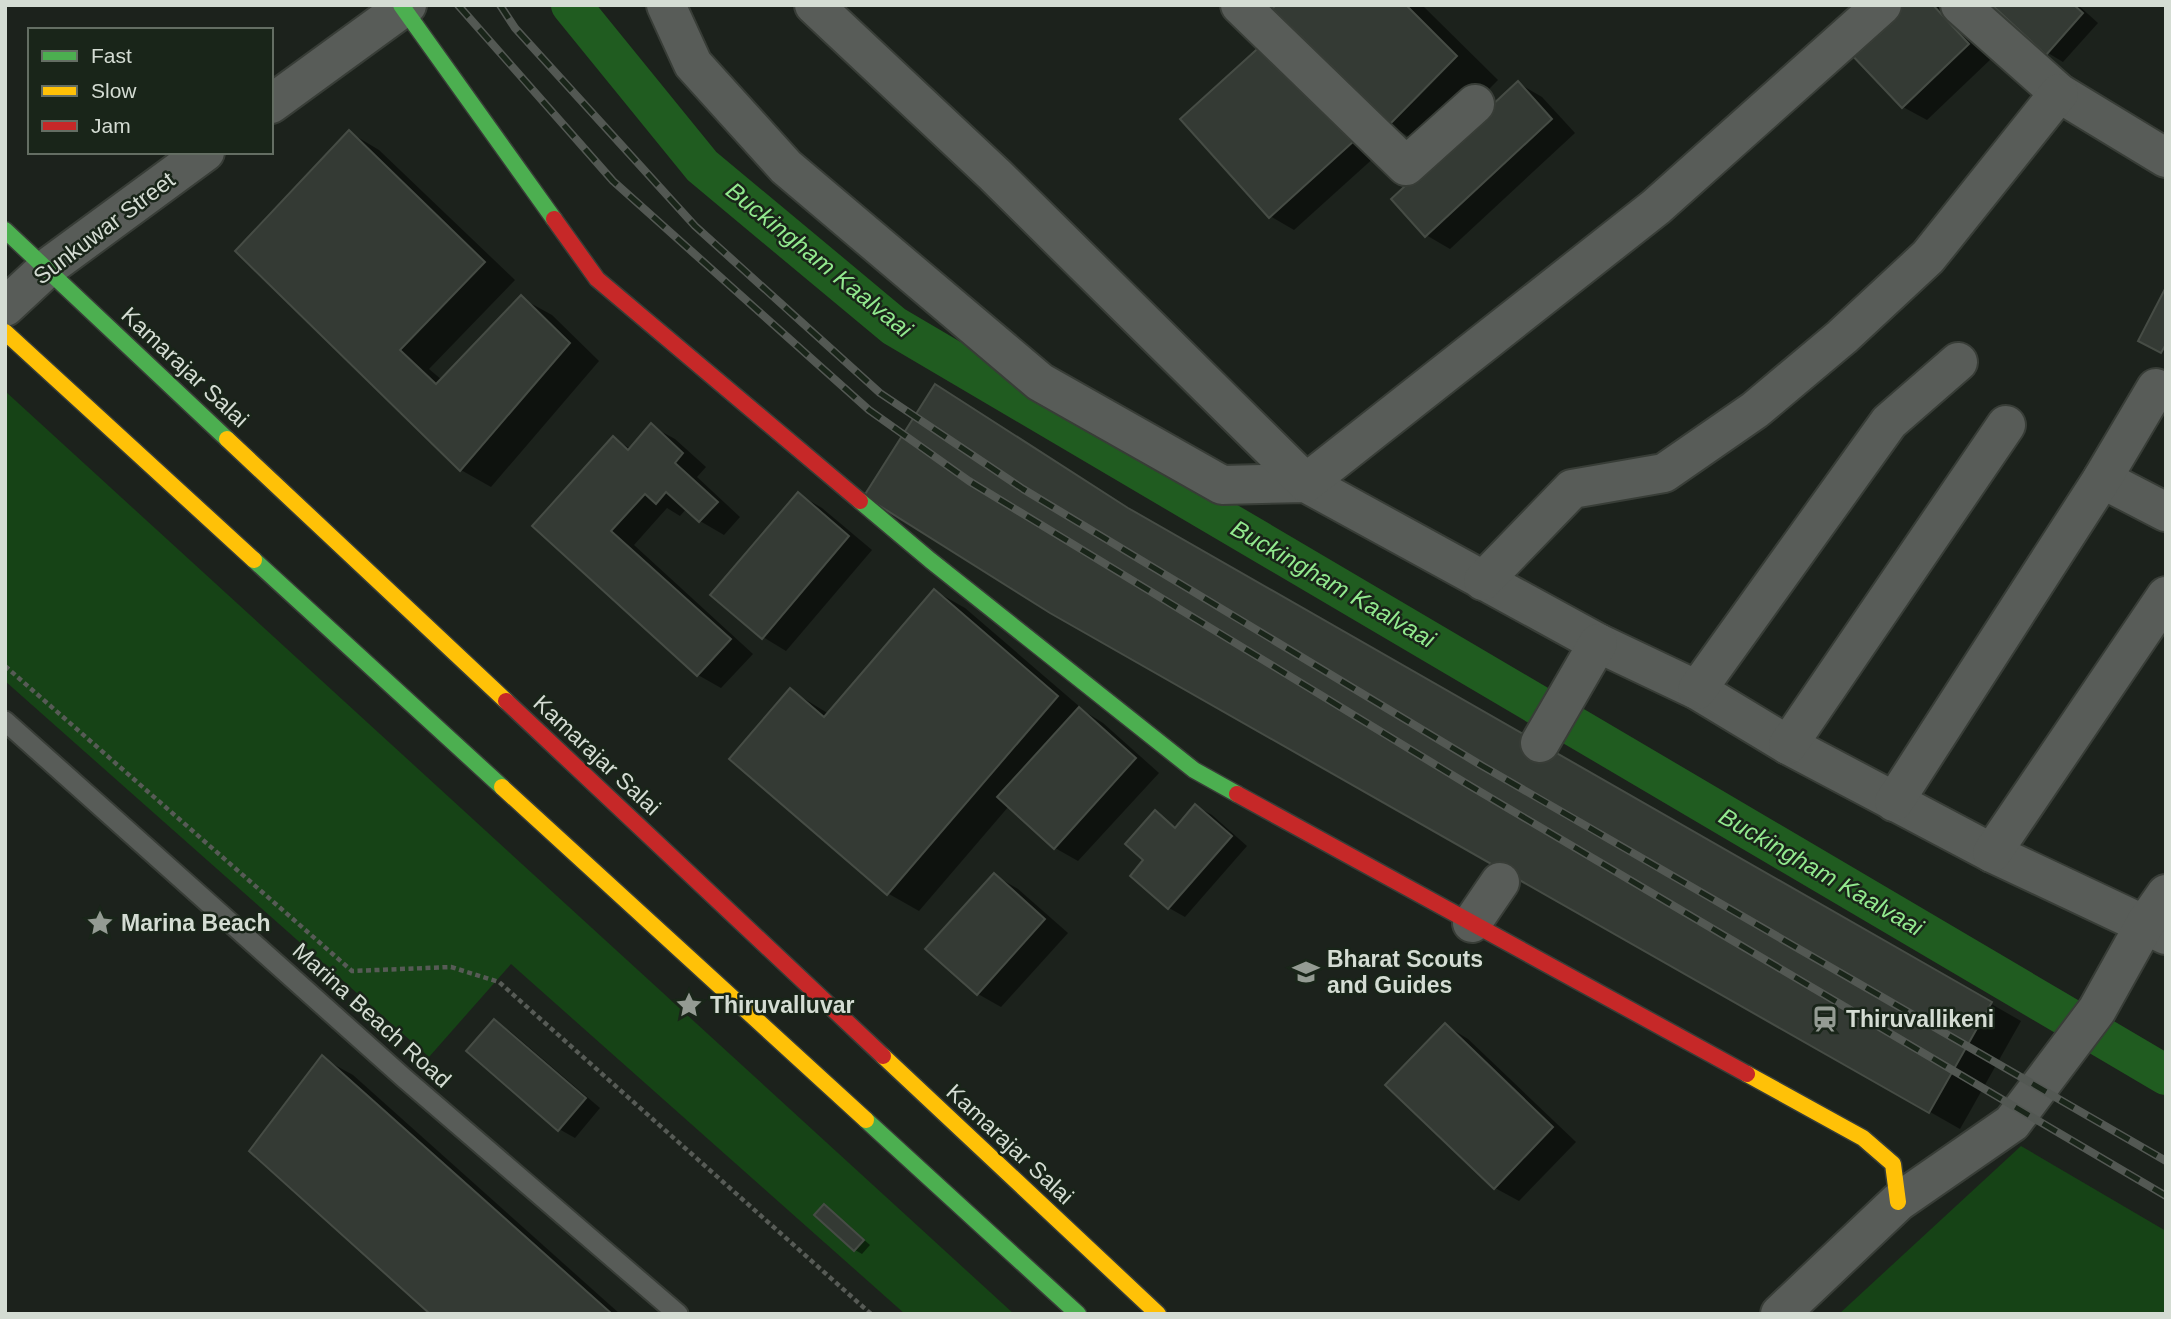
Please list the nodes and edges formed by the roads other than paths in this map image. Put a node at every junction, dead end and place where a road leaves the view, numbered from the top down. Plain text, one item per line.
1 (666, 5) edge
2 (1240, 5) edge
3 (1882, 5) edge
4 (1960, 5) edge
5 (404, 6) edge
6 (821, 7) edge
7 (2059, 93) junction
8 (273, 103) edge
9 (1475, 104) dead end
10 (202, 154) edge
11 (2166, 158) edge
12 (5, 230) edge
13 (47, 268) junction
14 (5, 307) edge
15 (5, 332) edge
16 (1958, 362) dead end
17 (2156, 388) dead end
18 (2006, 425) dead end
19 (2102, 479) junction
20 (1306, 483) junction
21 (2166, 512) edge
22 (1483, 581) junction
23 (2166, 596) edge
24 (1598, 643) junction
25 (1697, 690) junction
26 (5, 721) edge
27 (1540, 743) dead end
28 (1788, 745) junction
29 (1894, 802) junction
30 (1992, 853) junction
31 (1500, 882) dead end
32 (2159, 918) edge
33 (1472, 923) junction
34 (1898, 1202) junction
35 (678, 1314) edge
36 (1079, 1314) edge
37 (1158, 1314) edge
38 (1780, 1314) edge

1 - 20 street
2 - 9 street
3 - 20 street
4 - 7 street
5 - 8 street
5 - 33 main road
6 - 20 street
7 - 11 street
7 - 22 street
10 - 13 street, Sunkuwar Street
12 - 13 main road, Kamarajar Salai
13 - 14 street, Sunkuwar Street
13 - 37 main road, Kamarajar Salai
15 - 36 main road
16 - 25 street
17 - 19 street
18 - 28 street
19 - 21 street
19 - 29 street
20 - 22 street
22 - 24 street
23 - 30 street
24 - 25 street
24 - 27 street
25 - 28 street
26 - 35 lane, Marina Beach Road
28 - 29 street
29 - 30 street
30 - 32 street
31 - 33 street
32 - 34 street
33 - 34 main road
34 - 38 street

